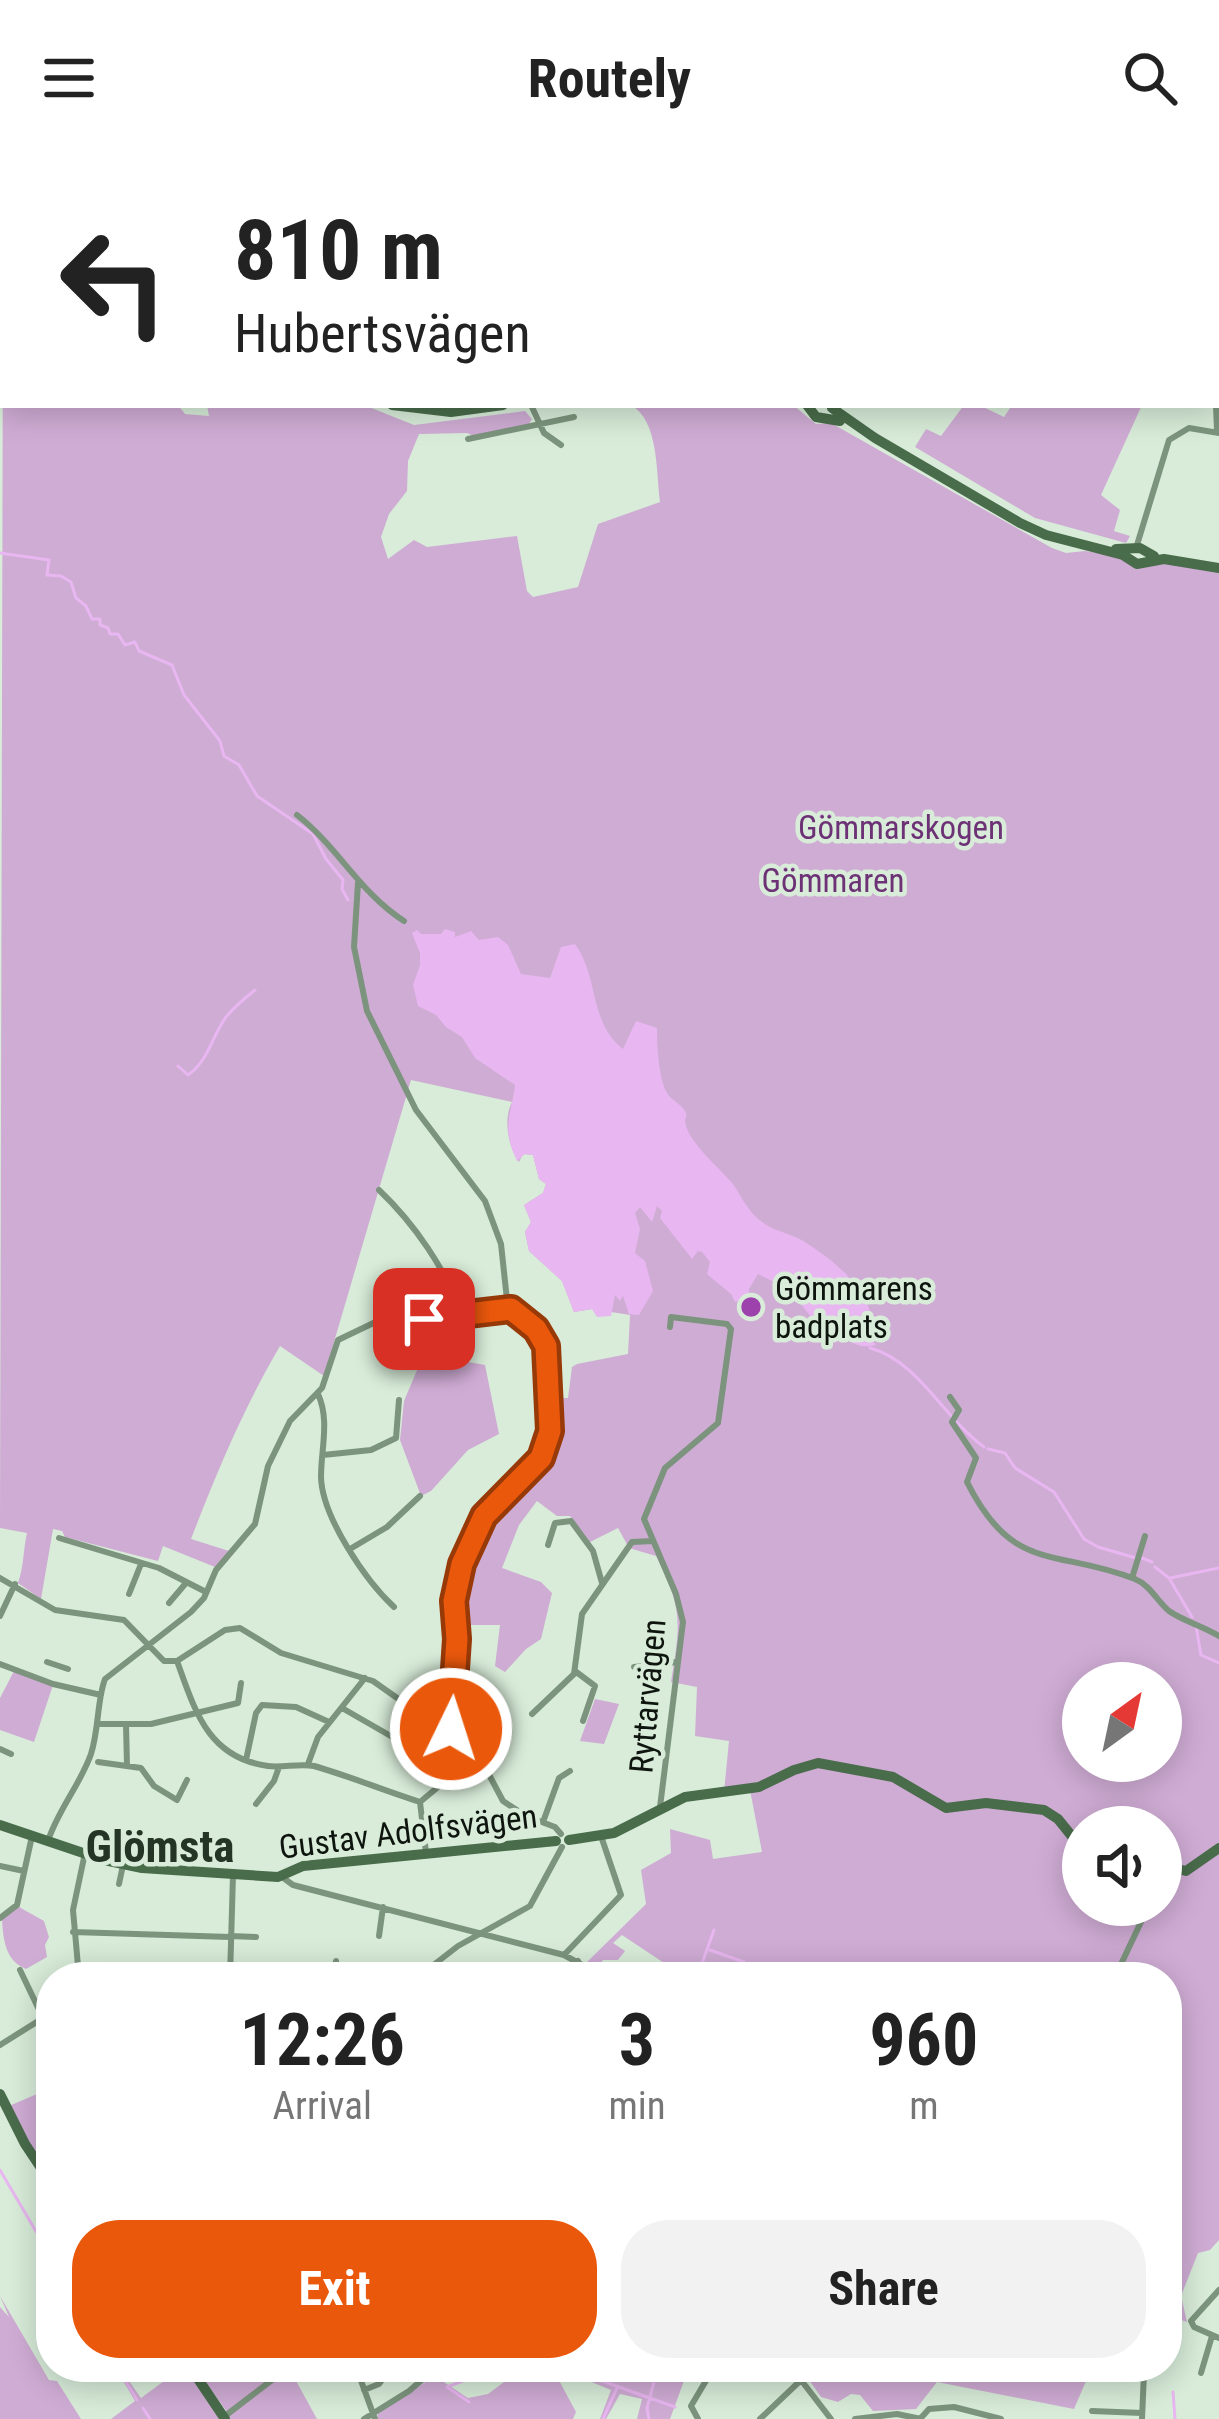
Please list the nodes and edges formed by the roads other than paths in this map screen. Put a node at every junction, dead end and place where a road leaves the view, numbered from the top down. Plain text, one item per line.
1 (417, 408) edge
2 (481, 408) edge
3 (536, 408) edge
4 (830, 410) edge
5 (574, 417) dead end
6 (539, 421) junction
7 (1218, 432) edge
8 (468, 440) dead end
9 (561, 445) dead end
10 (1139, 551) junction
11 (1219, 567) edge
12 (297, 814) dead end
13 (358, 883) junction
14 (404, 921) dead end
15 (379, 1190) dead end
16 (511, 1309) junction
17 (465, 1314) junction
18 (670, 1327) dead end
19 (318, 1394) junction
20 (950, 1397) dead end
21 (399, 1400) dead end
22 (323, 1455) junction
23 (420, 1496) dead end
24 (1145, 1536) dead end
25 (58, 1538) dead end
26 (653, 1541) junction
27 (548, 1544) dead end
28 (350, 1550) junction
29 (142, 1563) junction
30 (0, 1578) edge
31 (1132, 1578) junction
32 (187, 1582) junction
33 (602, 1583) junction
34 (15, 1584) junction
35 (206, 1592) junction
36 (129, 1594) dead end
37 (169, 1603) dead end
38 (394, 1607) dead end
39 (0, 1616) edge
40 (1219, 1636) edge
41 (149, 1647) junction
42 (177, 1661) junction
43 (47, 1662) dead end
44 (678, 1662) junction
45 (0, 1664) edge
46 (58, 1666) junction
47 (634, 1667) dead end
48 (68, 1669) dead end
49 (575, 1671) junction
50 (365, 1678) junction
51 (241, 1683) dead end
52 (53, 1684) junction
53 (101, 1696) junction
54 (342, 1708) junction
55 (198, 1712) junction
56 (532, 1714) dead end
57 (583, 1720) dead end
58 (329, 1722) junction
59 (99, 1724) junction
60 (126, 1725) junction
61 (451, 1729) junction
62 (502, 1733) dead end
63 (0, 1749) edge
64 (11, 1754) dead end
65 (476, 1756) junction
66 (246, 1761) junction
67 (98, 1762) dead end
68 (308, 1764) junction
69 (127, 1766) junction
70 (279, 1767) junction
71 (570, 1771) dead end
72 (449, 1778) junction
73 (188, 1780) dead end
74 (420, 1802) junction
75 (256, 1804) dead end
76 (660, 1807) junction
77 (543, 1822) junction
78 (0, 1825) edge
79 (1062, 1825) edge
80 (124, 1834) dead end
81 (32, 1836) junction
82 (601, 1836) junction
83 (562, 1840) junction
84 (49, 1841) junction
85 (1219, 1847) edge
86 (85, 1853) junction
87 (426, 1853) junction
88 (118, 1864) junction
89 (0, 1866) edge
90 (1182, 1869) edge
91 (24, 1871) junction
92 (233, 1872) junction
93 (282, 1877) junction
94 (119, 1884) dead end
95 (383, 1907) junction
96 (0, 1918) edge
97 (1139, 1926) edge
98 (73, 1932) junction
99 (481, 1933) junction
100 (230, 1936) junction
101 (379, 1936) dead end
102 (256, 1937) dead end
103 (564, 1955) junction
104 (578, 1961) edge
105 (77, 1962) edge
106 (230, 1962) edge
107 (438, 1962) edge
108 (1122, 1962) edge
109 (20, 1970) dead end
110 (36, 1997) edge
111 (36, 2022) edge
112 (0, 2044) edge
113 (0, 2094) edge
114 (36, 2160) edge
115 (1219, 2290) edge
116 (1215, 2337) edge
117 (1201, 2373) dead end
118 (200, 2382) edge
119 (270, 2382) edge
120 (361, 2382) edge
121 (380, 2382) edge
122 (419, 2382) edge
123 (706, 2382) edge
124 (799, 2382) edge
125 (801, 2382) edge
126 (1143, 2382) edge
127 (364, 2390) junction
128 (1092, 2411) dead end
129 (374, 2416) edge
130 (1142, 2416) edge
131 (225, 2418) edge
132 (918, 2418) edge
133 (364, 2419) edge
134 (698, 2419) edge
135 (760, 2419) edge
136 (831, 2419) edge
137 (855, 2419) edge
138 (1001, 2419) edge

1 - 2 street
3 - 6 street
4 - 10 street
5 - 6 street
6 - 8 street
6 - 9 street
7 - 10 street
10 - 11 street
12 - 13 street
13 - 14 street
13 - 16 street
15 - 17 street
16 - 17 street
16 - 61 street
17 - 19 street
18 - 26 street, Ryttarvägen
19 - 22 street
19 - 35 street
20 - 31 street
21 - 22 street
22 - 28 street
23 - 28 street
24 - 31 street
25 - 29 street
26 - 33 street
26 - 44 street, Ryttarvägen
27 - 33 street
28 - 38 street
29 - 32 street
29 - 36 street
30 - 34 street
31 - 40 street
32 - 35 street
32 - 37 street
33 - 49 street
34 - 39 street
34 - 41 street
35 - 41 street
41 - 42 street
41 - 53 street
42 - 50 street
42 - 55 street
43 - 46 street
44 - 47 street
44 - 76 street, Ryttarvägen
45 - 52 street
46 - 48 street
46 - 52 street
49 - 56 street
49 - 57 street
50 - 54 street
50 - 61 street
51 - 55 street
52 - 53 street
53 - 59 street
54 - 58 street
54 - 72 street
55 - 60 street
55 - 66 street
58 - 66 street
58 - 68 street
59 - 60 street
59 - 84 street
60 - 69 street
61 - 65 street
62 - 65 street
63 - 64 street
65 - 72 street
65 - 77 street
66 - 70 street
67 - 69 street
68 - 70 street
68 - 74 street
69 - 73 street
70 - 75 street
71 - 77 street
72 - 74 street
74 - 87 street
76 - 79 street, Gustav Adolfsvägen
76 - 82 street, Gustav Adolfsvägen
77 - 83 street
78 - 81 street, Gustav Adolfsvägen
80 - 88 street
81 - 84 street, Gustav Adolfsvägen
81 - 91 street
82 - 83 street, Gustav Adolfsvägen
82 - 103 street
83 - 87 street, Gustav Adolfsvägen
83 - 99 street
84 - 86 street, Gustav Adolfsvägen
85 - 90 street
86 - 88 street, Gustav Adolfsvägen
86 - 98 street
87 - 93 street, Gustav Adolfsvägen
88 - 92 street, Gustav Adolfsvägen
88 - 94 street
89 - 91 street
91 - 96 street
92 - 93 street, Gustav Adolfsvägen
92 - 100 street
93 - 95 street
95 - 99 street
95 - 101 street
97 - 108 street
98 - 100 street
98 - 105 street
99 - 103 street
99 - 107 street
100 - 102 street
100 - 106 street
103 - 104 street
109 - 110 street
111 - 112 street
113 - 114 street
115 - 116 street
116 - 117 street
118 - 131 street
119 - 131 street
120 - 127 street
121 - 127 street
122 - 129 street
123 - 134 street
124 - 135 street
125 - 136 street
126 - 130 street
127 - 129 street
128 - 130 street
129 - 133 street
132 - 137 street
132 - 138 street

